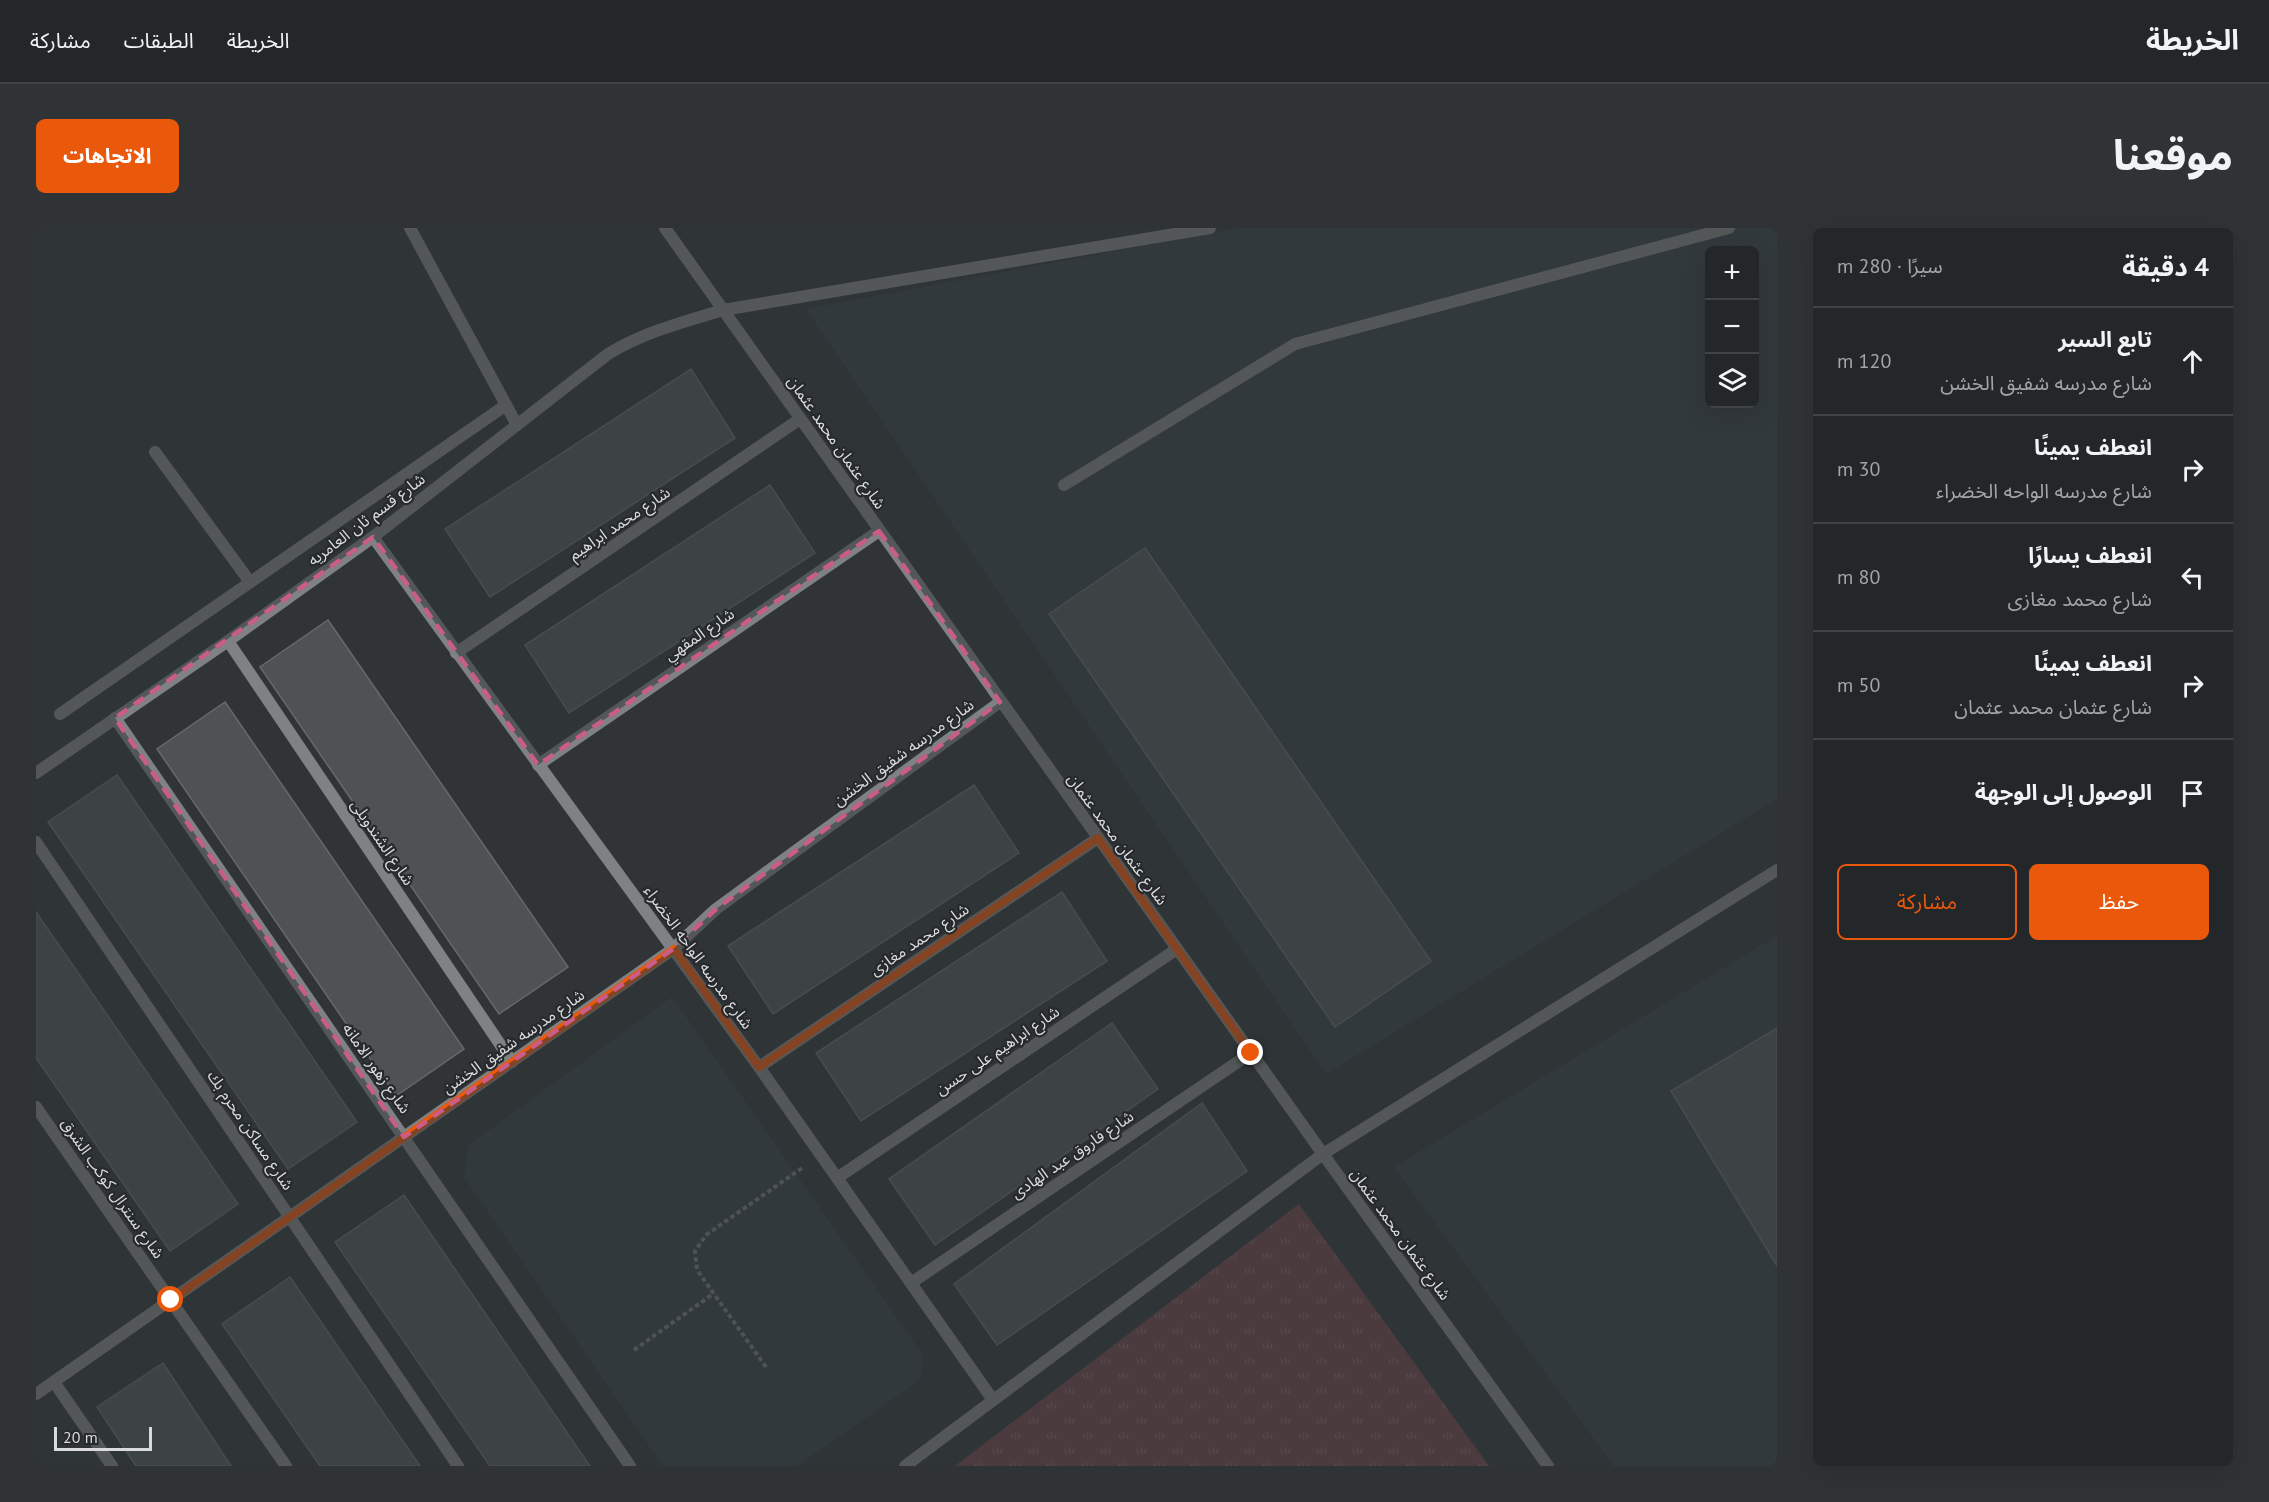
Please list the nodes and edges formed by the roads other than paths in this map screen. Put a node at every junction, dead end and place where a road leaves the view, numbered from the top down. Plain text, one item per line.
1 (410, 228) edge
2 (664, 228) edge
3 (1210, 228) edge
4 (1729, 228) edge
5 (723, 310) junction
6 (506, 405) junction
7 (800, 419) junction
8 (517, 424) junction
9 (155, 452) dead end
10 (1064, 485) dead end
11 (879, 531) junction
12 (373, 537) junction
13 (250, 582) junction
14 (228, 641) junction
15 (456, 654) junction
16 (1000, 702) junction
17 (60, 714) dead end
18 (115, 718) junction
19 (538, 765) junction
20 (36, 772) edge
21 (1098, 838) junction
22 (36, 842) edge
23 (1777, 870) edge
24 (674, 949) junction
25 (1177, 949) junction
26 (1251, 1053) junction
27 (512, 1062) junction
28 (759, 1067) junction
29 (36, 1107) edge
30 (404, 1137) junction
31 (1323, 1154) junction
32 (837, 1178) junction
33 (290, 1217) junction
34 (910, 1283) junction
35 (171, 1300) junction
36 (54, 1382) junction
37 (36, 1394) edge
38 (993, 1400) junction
39 (112, 1466) edge
40 (286, 1466) edge
41 (458, 1466) edge
42 (630, 1466) edge
43 (905, 1466) edge
44 (1548, 1466) edge

1 - 6 street
2 - 5 street, شارع عثمان محمد عثمان
3 - 5 street, شارع قسم ثان العامريه
4 - 10 street
5 - 7 street, شارع عثمان محمد عثمان
5 - 8 street, شارع قسم ثان العامريه
6 - 8 street
6 - 13 street
7 - 11 street, شارع عثمان محمد عثمان
7 - 15 street, شارع محمد ابراهيم
8 - 12 street, شارع قسم ثان العامريه
9 - 13 street
11 - 16 street, شارع عثمان محمد عثمان
11 - 19 street, شارع المقهي
12 - 14 street, شارع قسم ثان العامريه
12 - 15 street, شارع مدرسه الواحه الخضراء
13 - 17 street
14 - 18 street, شارع قسم ثان العامريه
14 - 27 street, شارع الشندويلى
15 - 19 street, شارع مدرسه الواحه الخضراء
16 - 21 street, شارع عثمان محمد عثمان
16 - 24 street, شارع مدرسه شفيق الخشن
18 - 20 street, شارع قسم ثان العامريه
18 - 30 street, شارع زهور الامانه
19 - 24 street, شارع مدرسه الواحه الخضراء
21 - 25 street, شارع عثمان محمد عثمان
21 - 28 street, شارع محمد مغازى
22 - 33 street, شارع مساكن محرم بك
23 - 31 street
24 - 27 street, شارع مدرسه شفيق الخشن
24 - 28 street, شارع مدرسه الواحه الخضراء
25 - 26 street, شارع عثمان محمد عثمان
25 - 32 street, شارع ابراهيم على حسن
26 - 31 street, شارع عثمان محمد عثمان
26 - 34 street, شارع فاروق عبد الهادى
27 - 30 street, شارع مدرسه شفيق الخشن
28 - 32 street, شارع مدرسه الواحه الخضراء
29 - 35 street, شارع سنترال كوكب الشرق
30 - 33 street, شارع مدرسه شفيق الخشن
30 - 42 street, شارع زهور الامانه
31 - 38 street
31 - 44 street, شارع عثمان محمد عثمان
32 - 34 street, شارع مدرسه الواحه الخضراء
33 - 35 street, شارع مدرسه شفيق الخشن
33 - 41 street, شارع مساكن محرم بك
34 - 38 street, شارع مدرسه الواحه الخضراء
35 - 36 street, شارع مدرسه شفيق الخشن
35 - 40 street, شارع سنترال كوكب الشرق
36 - 37 street, شارع مدرسه شفيق الخشن
36 - 39 street
38 - 43 street

